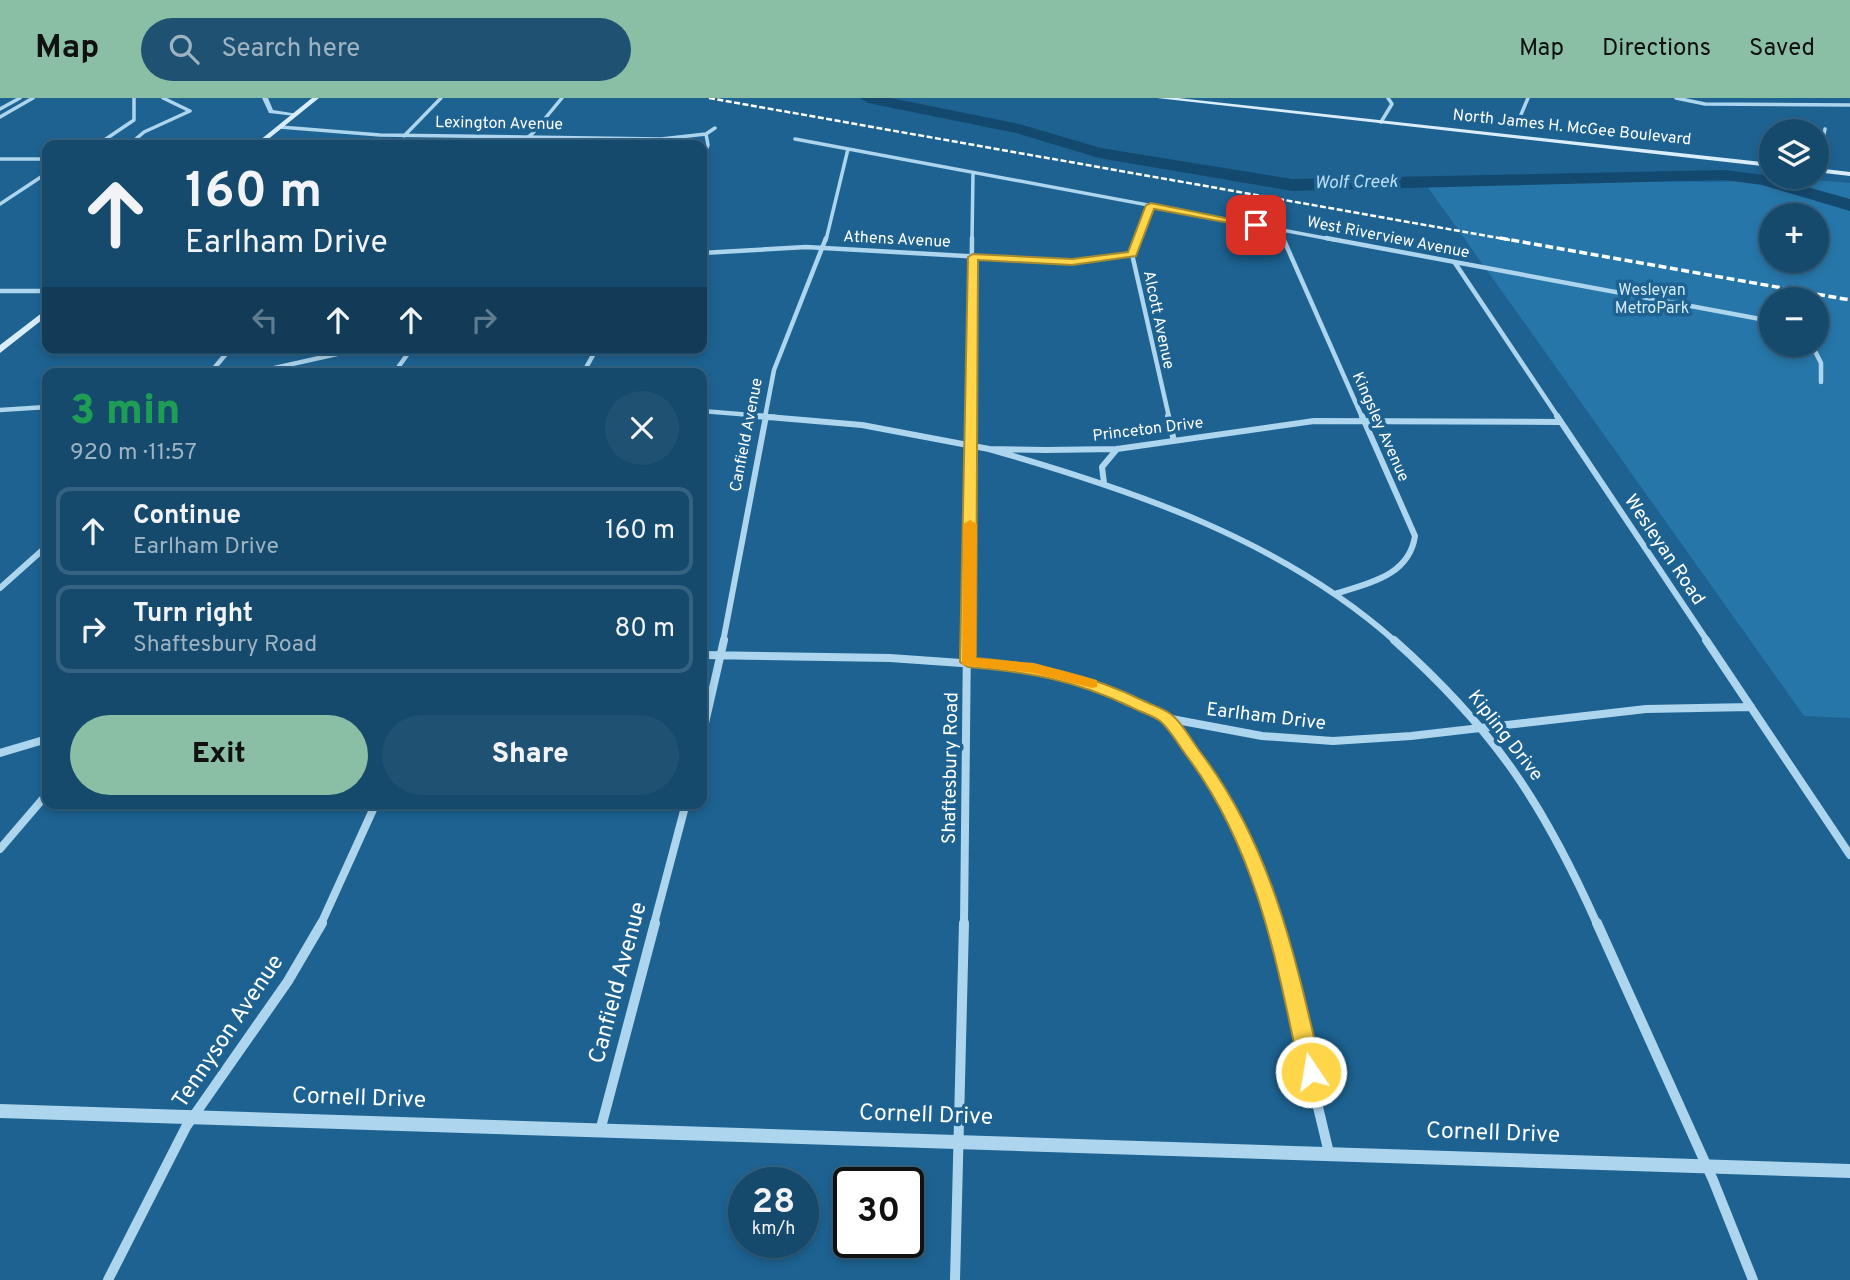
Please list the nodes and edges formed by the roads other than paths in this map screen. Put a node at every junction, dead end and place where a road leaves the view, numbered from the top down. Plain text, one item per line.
1 (20, 98) edge
2 (33, 98) edge
3 (134, 98) edge
4 (163, 98) edge
5 (265, 98) edge
6 (316, 98) edge
7 (441, 98) edge
8 (562, 98) edge
9 (1160, 98) edge
10 (1213, 98) edge
11 (1388, 98) edge
12 (1528, 98) edge
13 (1678, 99) edge
14 (1850, 105) edge
15 (0, 109) edge
16 (295, 114) junction
17 (0, 117) edge
18 (1382, 119) junction
19 (1524, 122) dead end
20 (280, 127) junction
21 (715, 128) dead end
22 (706, 134) junction
23 (404, 135) junction
24 (528, 137) junction
25 (795, 139) dead end
26 (104, 140) edge
27 (135, 140) edge
28 (263, 140) edge
29 (524, 140) edge
30 (707, 148) edge
31 (848, 149) junction
32 (1759, 158) edge
33 (0, 159) edge
34 (42, 159) edge
35 (1759, 164) edge
36 (1829, 167) edge
37 (1850, 168) edge
38 (1829, 169) edge
39 (973, 173) junction
40 (1850, 174) edge
41 (42, 176) edge
42 (0, 204) edge
43 (1151, 205) junction
44 (1279, 229) junction
45 (824, 248) junction
46 (707, 253) edge
47 (1132, 254) junction
48 (973, 257) junction
49 (1454, 263) junction
50 (0, 291) edge
51 (42, 291) edge
52 (42, 316) edge
53 (1759, 319) edge
54 (0, 350) edge
55 (226, 354) edge
56 (337, 354) edge
57 (1818, 357) edge
58 (214, 368) edge
59 (274, 368) edge
60 (1821, 382) dead end
61 (42, 407) edge
62 (0, 410) edge
63 (707, 411) edge
64 (764, 415) junction
65 (1364, 420) junction
66 (1558, 422) junction
67 (1174, 441) junction
68 (971, 445) junction
69 (989, 449) junction
70 (1117, 449) junction
71 (1104, 483) junction
72 (42, 551) edge
73 (0, 589) edge
74 (1335, 594) junction
75 (707, 655) edge
76 (721, 655) junction
77 (968, 662) junction
78 (1751, 707) junction
79 (707, 715) edge
80 (1166, 718) junction
81 (1481, 727) junction
82 (42, 741) edge
83 (0, 754) edge
84 (42, 800) edge
85 (373, 809) edge
86 (684, 809) edge
87 (0, 849) edge
88 (1850, 855) edge
89 (0, 1111) edge
90 (193, 1118) junction
91 (600, 1131) junction
92 (961, 1141) junction
93 (1329, 1153) junction
94 (1704, 1166) junction
95 (1850, 1171) edge
96 (108, 1280) edge
97 (955, 1280) edge
98 (1753, 1280) edge

1 - 15 street
2 - 17 street
3 - 26 street
4 - 27 street
5 - 16 street
6 - 16 main road
7 - 23 street
8 - 24 street
9 - 18 main road, North James H. McGee Boulevard
10 - 18 main road, North James H. McGee Boulevard
11 - 18 street
12 - 19 street
13 - 14 street
16 - 20 main road
18 - 32 main road, North James H. McGee Boulevard
18 - 35 main road, North James H. McGee Boulevard
20 - 23 street, Lexington Avenue
20 - 28 main road
21 - 22 street, Lexington Avenue
22 - 24 street, Lexington Avenue
22 - 30 street
23 - 24 street, Lexington Avenue
24 - 29 street
25 - 31 street, West Riverview Avenue
31 - 39 street, West Riverview Avenue
31 - 45 street, Canfield Avenue
33 - 34 street
36 - 37 main road
38 - 40 main road
39 - 43 street, West Riverview Avenue
39 - 48 street, Shaftesbury Road
41 - 42 street
43 - 44 street, West Riverview Avenue
43 - 47 street, Alcott Avenue
44 - 49 street, West Riverview Avenue
44 - 65 street, Kingsley Avenue
45 - 46 street, Athens Avenue
45 - 48 street, Athens Avenue
45 - 64 street, Canfield Avenue
47 - 48 street, Athens Avenue
47 - 67 street, Alcott Avenue
48 - 68 street, Shaftesbury Road
49 - 53 street, West Riverview Avenue
49 - 66 street, Wesleyan Road
50 - 51 street
52 - 54 main road
55 - 58 street
56 - 59 street
57 - 60 street
61 - 62 street
63 - 64 street, Princeton Drive
64 - 68 street, Princeton Drive
64 - 76 street, Canfield Avenue
65 - 66 street, Princeton Drive
65 - 67 street, Princeton Drive
65 - 74 street, Kingsley Avenue
66 - 78 street, Wesleyan Road
67 - 70 street, Princeton Drive
68 - 69 street, Princeton Drive
68 - 77 street, Shaftesbury Road
69 - 70 street, Princeton Drive
69 - 71 street, Kipling Drive
70 - 71 street
71 - 74 street, Kipling Drive
72 - 73 street
74 - 81 street, Kipling Drive
75 - 76 street, Earlham Drive
76 - 77 street, Earlham Drive
76 - 79 street, Canfield Avenue
77 - 80 street, Earlham Drive
77 - 92 street, Shaftesbury Road
78 - 81 street, Earlham Drive
78 - 88 street, Wesleyan Road
80 - 81 street, Earlham Drive
80 - 93 street
81 - 94 street, Kipling Drive
82 - 83 street
84 - 87 street
85 - 90 street, Tennyson Avenue
86 - 91 street, Canfield Avenue
89 - 90 street, Cornell Drive
90 - 91 street, Cornell Drive
90 - 96 street, Tennyson Avenue
91 - 92 street, Cornell Drive
92 - 93 street, Cornell Drive
92 - 97 street, Shaftesbury Road
93 - 94 street, Cornell Drive
94 - 95 street, Cornell Drive
94 - 98 street, Kipling Drive

